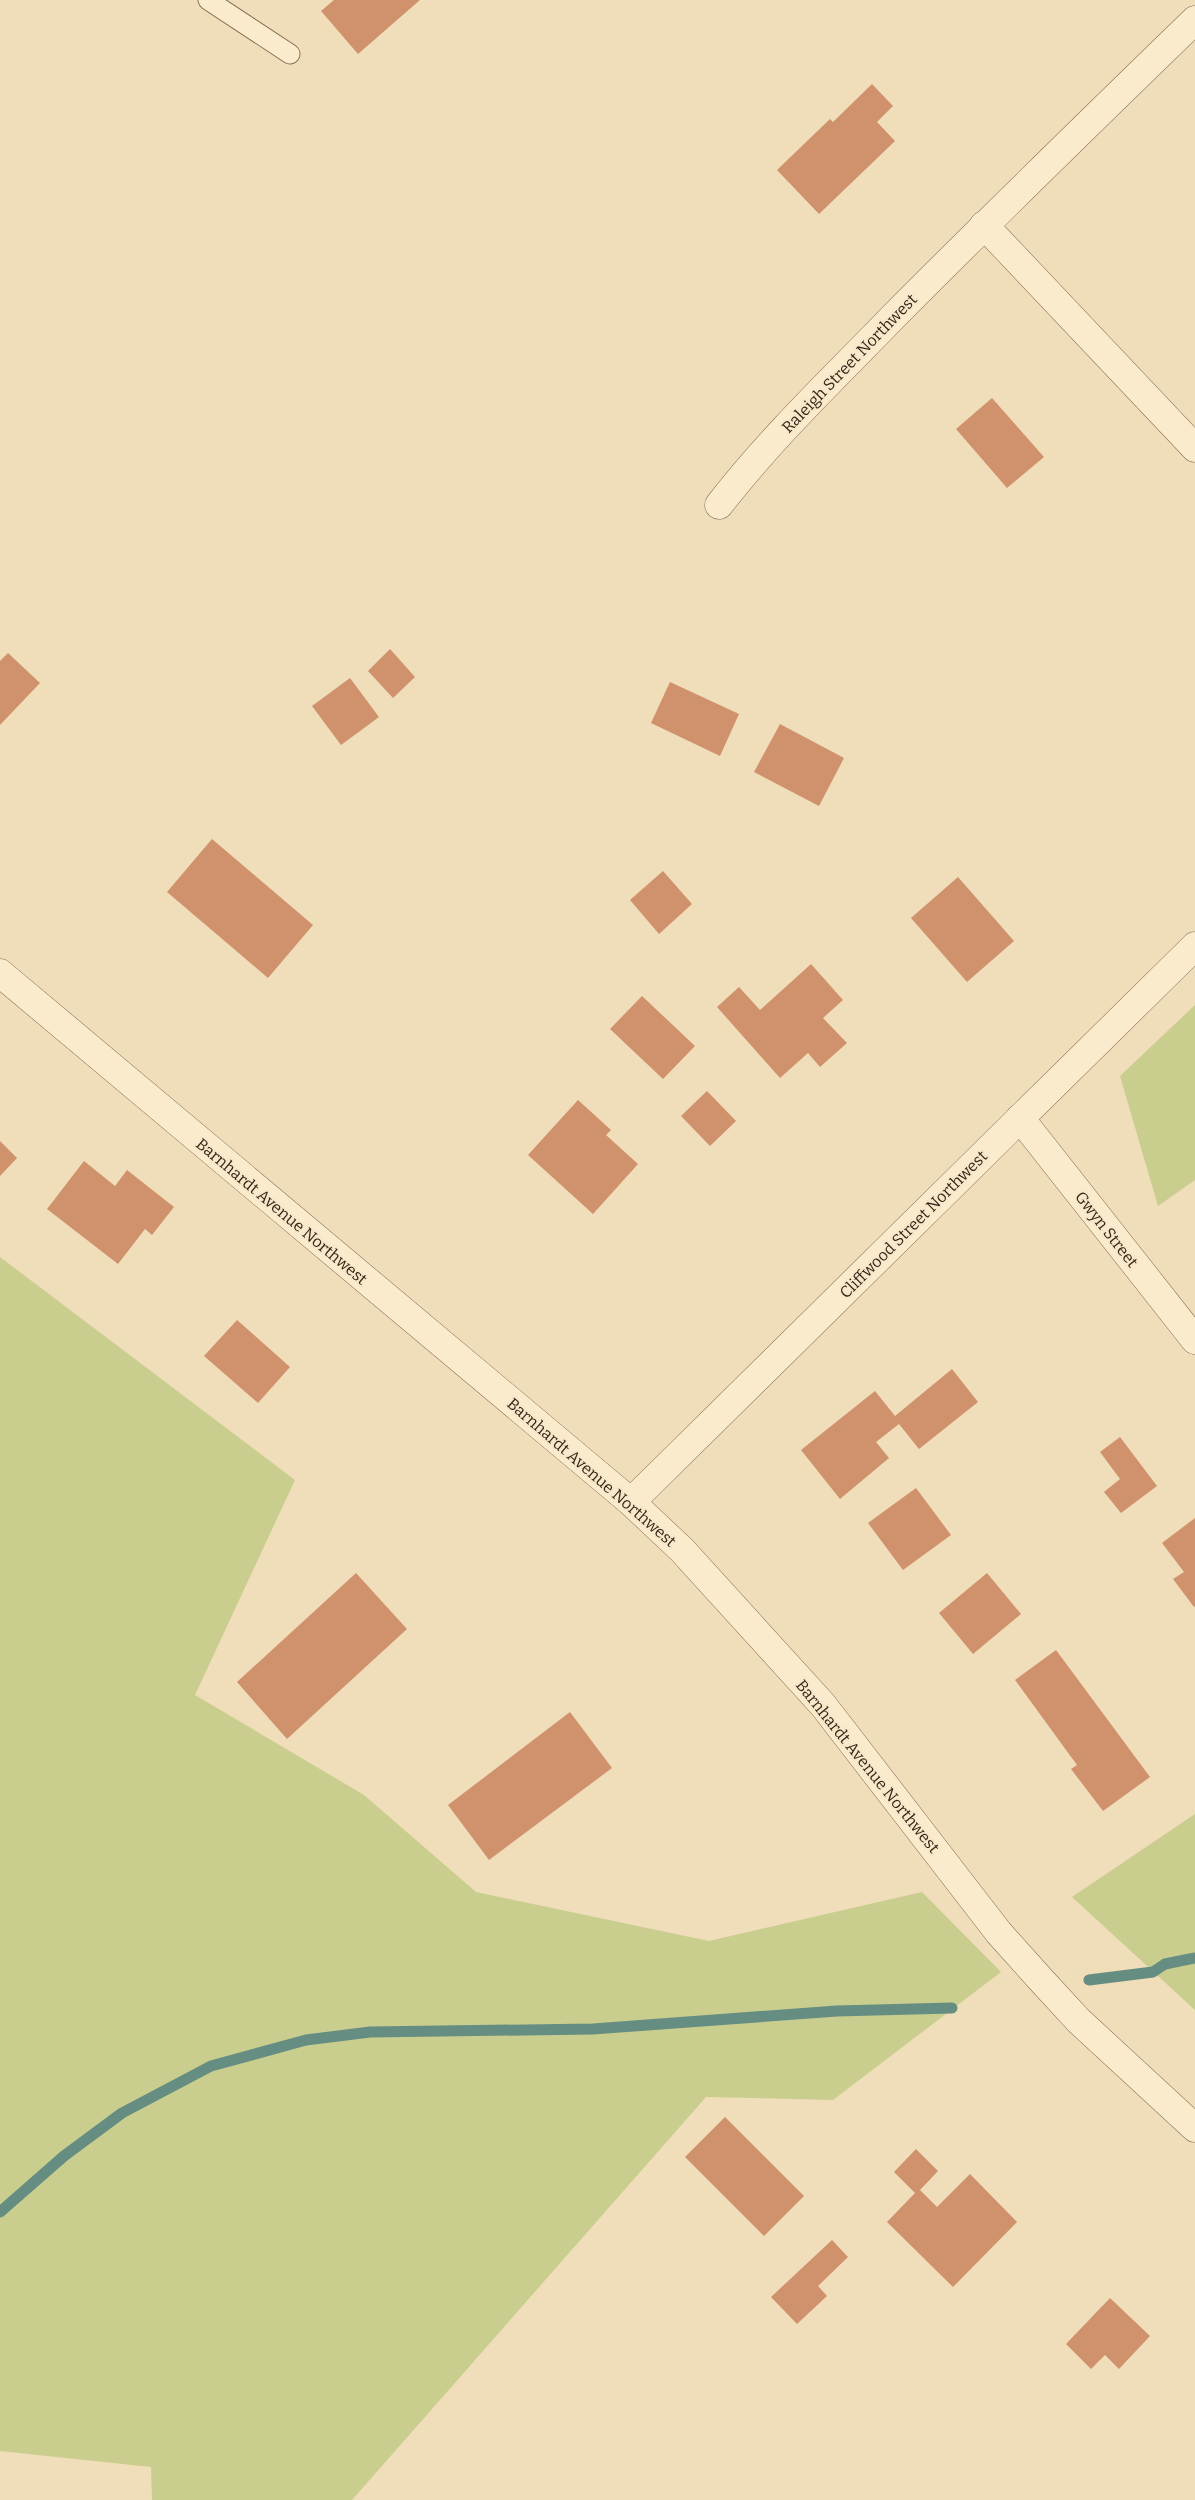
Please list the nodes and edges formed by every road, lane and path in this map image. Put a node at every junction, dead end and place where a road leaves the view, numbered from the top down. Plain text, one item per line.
1 (208, 0) edge
2 (1195, 20) edge
3 (290, 54) dead end
4 (984, 225) junction
5 (1195, 448) edge
6 (719, 505) dead end
7 (1195, 946) edge
8 (0, 973) edge
9 (1020, 1118) junction
10 (1195, 1340) edge
11 (631, 1502) junction
12 (1195, 2128) edge

1 - 3 lane
2 - 4 street, Raleigh Street Northwest
4 - 5 street
4 - 6 street, Raleigh Street Northwest
7 - 9 street, Cliffwood Street Northwest
8 - 11 street, Barnhardt Avenue Northwest
9 - 10 street, Gwyn Street
9 - 11 street, Cliffwood Street Northwest
11 - 12 street, Barnhardt Avenue Northwest

